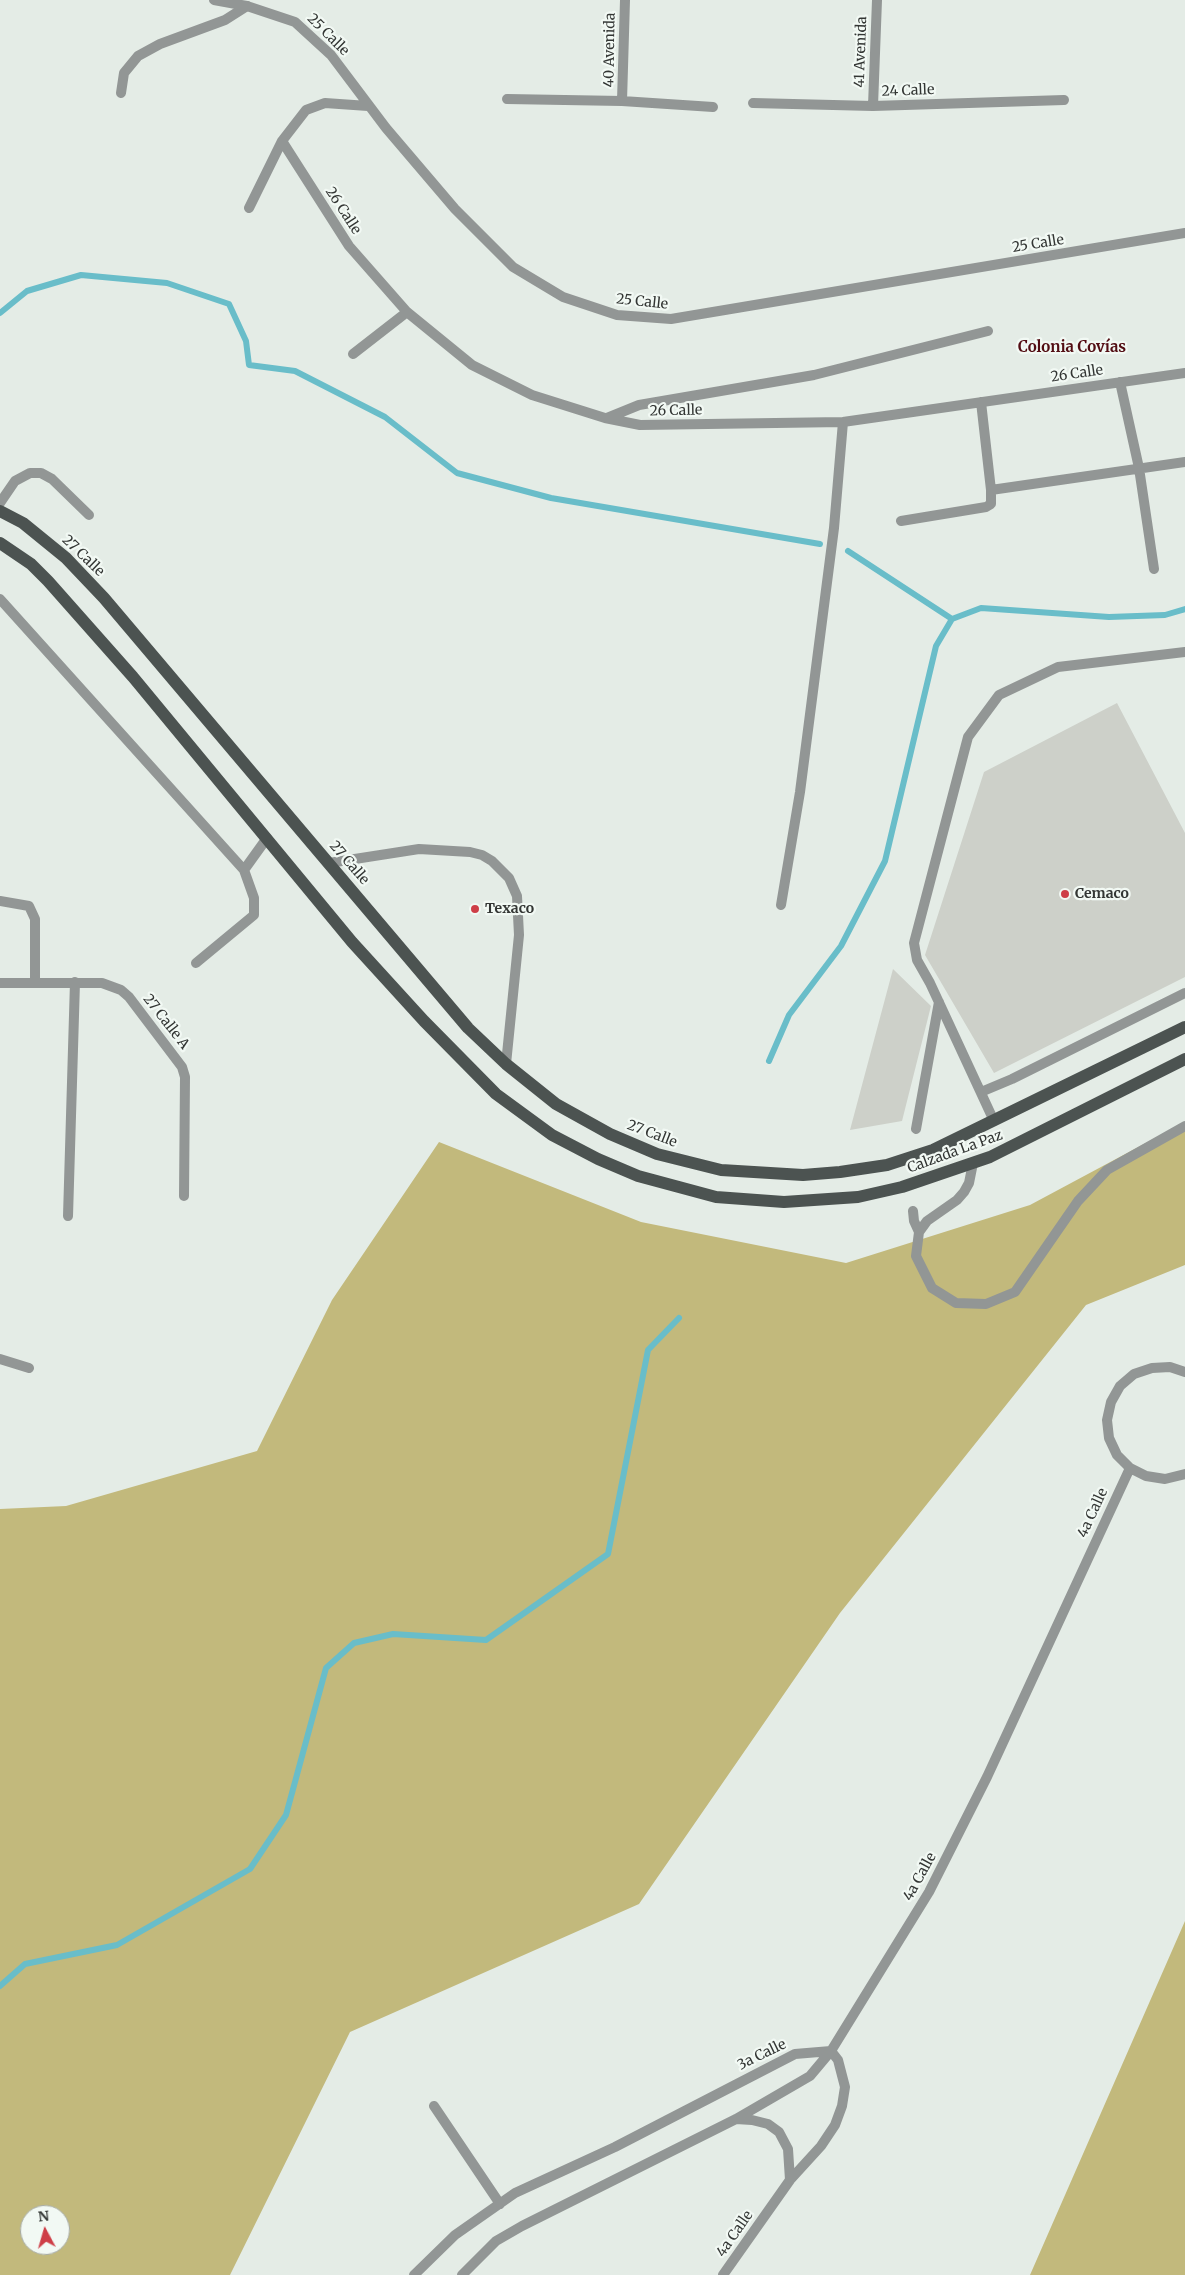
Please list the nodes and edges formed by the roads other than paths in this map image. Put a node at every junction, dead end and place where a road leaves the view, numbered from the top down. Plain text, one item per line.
1 (214, 0) edge
2 (625, 0) edge
3 (877, 0) edge
4 (247, 6) junction
5 (121, 93) dead end
6 (507, 99) dead end
7 (1064, 100) dead end
8 (622, 102) junction
9 (754, 103) dead end
10 (368, 106) junction
11 (873, 106) junction
12 (713, 107) dead end
13 (282, 141) junction
14 (249, 208) dead end
15 (1185, 233) edge
16 (407, 312) junction
17 (988, 331) dead end
18 (353, 354) dead end
19 (1185, 372) edge
20 (1120, 382) junction
21 (981, 402) junction
22 (605, 418) junction
23 (843, 422) junction
24 (1185, 462) edge
25 (1139, 468) junction
26 (992, 490) junction
27 (0, 502) edge
28 (0, 511) edge
29 (89, 515) dead end
30 (901, 521) dead end
31 (0, 542) edge
32 (1154, 569) dead end
33 (0, 598) edge
34 (1185, 652) edge
35 (267, 838) junction
36 (329, 863) junction
37 (244, 870) junction
38 (0, 901) edge
39 (781, 905) dead end
40 (196, 963) dead end
41 (75, 982) junction
42 (0, 983) edge
43 (35, 983) junction
44 (1185, 993) edge
45 (939, 1002) junction
46 (1185, 1028) edge
47 (1185, 1059) edge
48 (506, 1064) junction
49 (981, 1092) junction
50 (994, 1121) junction
51 (1185, 1126) edge
52 (916, 1129) dead end
53 (974, 1163) junction
54 (721, 1170) joint
55 (184, 1196) dead end
56 (912, 1211) dead end
57 (68, 1216) dead end
58 (919, 1232) junction
59 (0, 1359) edge
60 (29, 1368) dead end
61 (1185, 1372) edge
62 (1130, 1468) junction
63 (1185, 1474) edge
64 (831, 2051) junction
65 (434, 2106) dead end
66 (736, 2119) junction
67 (790, 2180) junction
68 (500, 2204) junction
69 (414, 2275) edge
70 (462, 2275) edge
71 (723, 2275) edge

1 - 4 street, 25 Calle
2 - 8 street, 40 Avenida
3 - 11 street, 41 Avenida
4 - 5 street
4 - 10 street, 25 Calle
6 - 8 street
7 - 11 street, 24 Calle
8 - 12 street
9 - 11 street, 24 Calle
10 - 13 street
10 - 15 street, 25 Calle
13 - 14 street
13 - 16 street, 26 Calle
16 - 18 street
16 - 22 street, 26 Calle
17 - 22 street
19 - 20 street, 26 Calle
20 - 21 street, 26 Calle
20 - 25 street
21 - 23 street, 26 Calle
21 - 26 street
22 - 23 street, 26 Calle
23 - 39 street
24 - 25 street
25 - 26 street
25 - 32 street
26 - 30 street
27 - 29 street
28 - 36 main road, 27 Calle
31 - 35 main road
33 - 37 street
34 - 45 street
35 - 37 street
35 - 53 main road, Calzada La Paz
36 - 48 main road, 27 Calle
36 - 48 street
37 - 40 street
38 - 43 street
41 - 43 street, 27 Calle A
41 - 55 street, 27 Calle A
41 - 57 street
42 - 43 street, 27 Calle A
44 - 49 street
45 - 49 street
45 - 52 street
46 - 50 main road, Calzada La Paz
47 - 53 main road, Calzada La Paz
48 - 54 main road, 27 Calle
49 - 50 street
50 - 54 main road, Calzada La Paz
51 - 58 street
53 - 58 street
56 - 58 street
59 - 60 street
61 - 62 street
62 - 63 street
62 - 64 street, 4a Calle
64 - 66 street
64 - 67 street, 4a Calle
64 - 68 street, 3a Calle
65 - 68 street
66 - 67 street
66 - 70 street
67 - 71 street, 4a Calle
68 - 69 street, 3a Calle

